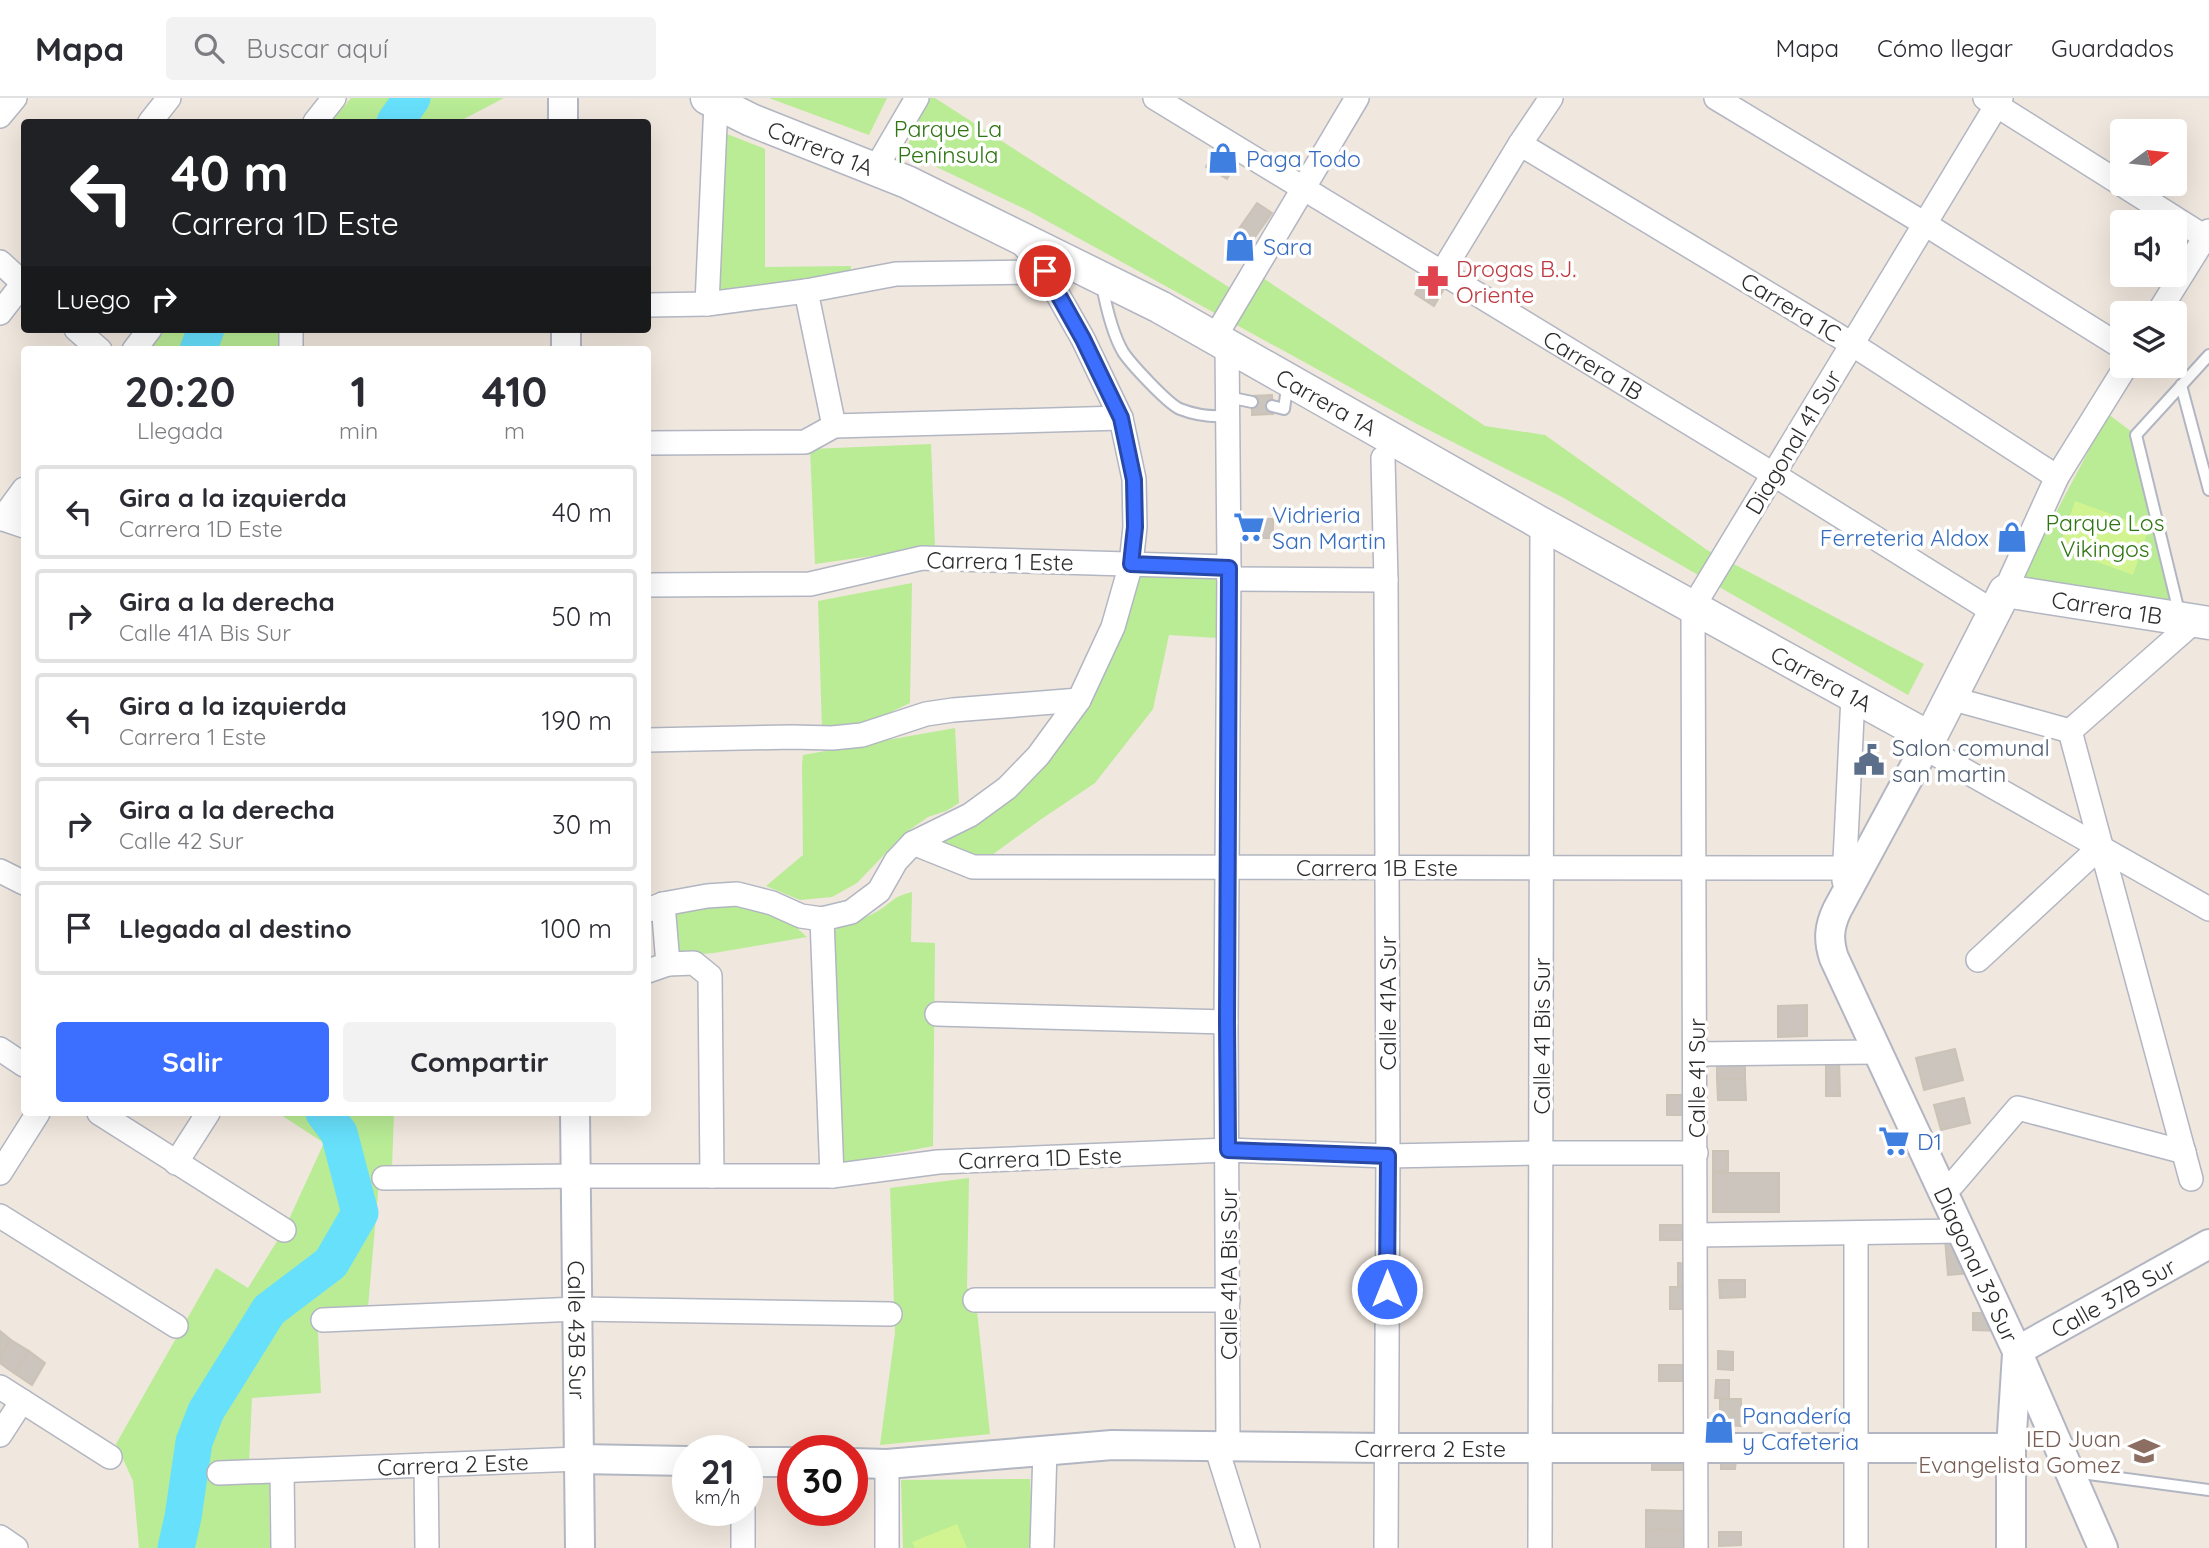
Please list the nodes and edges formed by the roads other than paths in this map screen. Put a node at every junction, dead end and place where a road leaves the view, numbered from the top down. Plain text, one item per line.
1 (15, 98) edge
2 (169, 98) edge
3 (334, 98) edge
4 (563, 98) edge
5 (1154, 98) edge
6 (1357, 98) edge
7 (1552, 98) edge
8 (1716, 98) edge
9 (1994, 100) edge
10 (711, 101) edge
11 (909, 101) edge
12 (0, 116) edge
13 (152, 119) edge
14 (317, 119) edge
15 (563, 119) edge
16 (1520, 144) junction
17 (876, 168) junction
18 (1303, 189) junction
19 (1925, 224) junction
20 (1014, 234) junction
21 (2207, 234) edge
22 (0, 262) edge
23 (1045, 271) junction
24 (1441, 274) junction
25 (1101, 277) junction
26 (21, 280) edge
27 (21, 287) edge
28 (806, 290) junction
29 (2165, 301) edge
30 (707, 303) junction
31 (651, 305) edge
32 (0, 313) edge
33 (81, 333) edge
34 (2110, 340) edge
35 (1221, 341) junction
36 (1852, 344) junction
37 (95, 346) edge
38 (2209, 355) edge
39 (2119, 378) edge
40 (2181, 385) junction
41 (1286, 395) dead end
42 (1252, 402) dead end
43 (1272, 406) dead end
44 (1228, 407) junction
45 (1121, 418) junction
46 (834, 426) junction
47 (651, 443) edge
48 (1383, 458) dead end
49 (1773, 474) junction
50 (2057, 478) junction
51 (2209, 490) edge
52 (21, 493) edge
53 (1, 518) edge
54 (1542, 524) junction
55 (21, 525) edge
56 (1131, 564) junction
57 (1229, 573) junction
58 (1386, 580) junction
59 (651, 585) edge
60 (1999, 602) junction
61 (1693, 607) junction
62 (2195, 620) edge
63 (1853, 696) junction
64 (1951, 698) junction
65 (1079, 700) junction
66 (2070, 731) junction
67 (651, 740) edge
68 (1927, 743) junction
69 (913, 843) junction
70 (2101, 846) junction
71 (1229, 866) junction
72 (1386, 867) junction
73 (1542, 867) junction
74 (1695, 868) junction
75 (1845, 868) junction
76 (0, 871) edge
77 (21, 882) edge
78 (1844, 896) junction
79 (655, 907) edge
80 (2209, 909) edge
81 (822, 919) junction
82 (1978, 960) dead end
83 (658, 968) edge
84 (937, 1014) dead end
85 (1227, 1022) junction
86 (0, 1049) edge
87 (1877, 1052) junction
88 (1696, 1054) junction
89 (21, 1063) edge
90 (36, 1116) edge
91 (104, 1116) edge
92 (206, 1116) edge
93 (575, 1116) edge
94 (1228, 1150) junction
95 (2184, 1152) junction
96 (1541, 1153) junction
97 (1696, 1153) junction
98 (1388, 1156) junction
99 (176, 1163) junction
100 (0, 1173) edge
101 (576, 1176) junction
102 (712, 1176) junction
103 (832, 1176) junction
104 (384, 1178) dead end
105 (2192, 1179) dead end
106 (1943, 1192) junction
107 (0, 1216) edge
108 (284, 1230) dead end
109 (1961, 1231) junction
110 (1856, 1233) junction
111 (1696, 1235) junction
112 (2209, 1244) edge
113 (975, 1300) dead end
114 (1228, 1300) junction
115 (577, 1309) junction
116 (890, 1314) dead end
117 (323, 1320) dead end
118 (176, 1326) dead end
119 (2017, 1351) junction
120 (0, 1387) edge
121 (22, 1401) junction
122 (0, 1435) edge
123 (1222, 1447) junction
124 (1386, 1448) junction
125 (1541, 1448) junction
126 (1697, 1448) junction
127 (1856, 1448) junction
128 (2011, 1448) junction
129 (1045, 1450) junction
130 (110, 1457) dead end
131 (579, 1460) junction
132 (672, 1461) edge
133 (868, 1463) edge
134 (887, 1464) junction
135 (426, 1465) junction
136 (282, 1471) junction
137 (2071, 1472) junction
138 (219, 1473) dead end
139 (2209, 1490) edge
140 (743, 1526) edge
141 (0, 1537) edge
142 (16, 1548) edge
143 (283, 1548) edge
144 (427, 1548) edge
145 (580, 1548) edge
146 (743, 1548) edge
147 (887, 1548) edge
148 (1042, 1548) edge
149 (1248, 1548) edge
150 (1386, 1548) edge
151 (1540, 1548) edge
152 (1696, 1548) edge
153 (1856, 1548) edge
154 (2011, 1548) edge
155 (2103, 1548) edge

1 - 12 street
2 - 13 street
3 - 14 street
4 - 15 street
5 - 18 street, Carrera 1B
6 - 18 street
7 - 16 street
8 - 19 street
9 - 19 street, Diagonal 41 Sur
9 - 21 street
10 - 17 main road, Carrera 1A
10 - 30 street
11 - 17 street
16 - 24 street
16 - 36 street, Carrera 1C
17 - 20 main road, Carrera 1A
18 - 24 street, Carrera 1B
18 - 35 street
19 - 34 street
19 - 36 street, Diagonal 41 Sur
20 - 23 street
20 - 25 main road, Carrera 1A
21 - 29 street
22 - 26 street
23 - 28 street
23 - 45 street
24 - 49 street, Carrera 1B
25 - 35 main road, Carrera 1A
25 - 44 lane
27 - 32 street
28 - 30 street
28 - 46 street
30 - 31 street
33 - 37 street
35 - 44 street, Calle 41A Bis Sur
35 - 54 main road, Carrera 1A
36 - 49 street, Diagonal 41 Sur
36 - 50 street, Carrera 1C
38 - 40 lane
39 - 50 street
40 - 51 lane
40 - 62 lane
41 - 43 lane
42 - 44 lane
44 - 57 street, Calle 41A Bis Sur
45 - 46 street
45 - 56 street
46 - 47 street
48 - 58 street, Calle 41A Sur
49 - 60 street, Carrera 1B
49 - 61 street, Diagonal 41 Sur
50 - 60 street
52 - 53 street
53 - 55 street
54 - 61 main road, Carrera 1A
54 - 73 street, Calle 41 Bis Sur
56 - 57 street, Carrera 1 Este
56 - 59 street, Carrera 1 Este
56 - 65 street
57 - 58 street, Carrera 1 Este
57 - 71 street, Calle 41A Bis Sur
58 - 72 street, Calle 41A Sur
60 - 62 main road, Carrera 1B
60 - 64 main road
61 - 63 main road, Carrera 1A
61 - 74 street, Calle 41 Sur
62 - 66 street
63 - 68 main road, Carrera 1A
63 - 75 street
64 - 66 street
64 - 68 main road
65 - 67 street
65 - 69 street
66 - 70 street
68 - 70 street
68 - 78 street
69 - 71 street, Carrera 1B Este
69 - 81 street
70 - 80 street
70 - 82 street
70 - 95 street
71 - 72 street, Carrera 1B Este
71 - 85 street, Calle 41A Bis Sur
72 - 73 street, Carrera 1B Este
72 - 98 street, Calle 41A Sur
73 - 74 street, Carrera 1B Este
73 - 96 street, Calle 41 Bis Sur
74 - 75 street, Carrera 1B Este
74 - 88 street, Calle 41 Sur
75 - 78 street
76 - 77 street
78 - 87 street, Diagonal 39 Sur
79 - 81 street
79 - 83 street
81 - 103 street
83 - 102 street
84 - 85 street
85 - 94 street, Calle 41A Bis Sur
86 - 89 street
87 - 88 street
87 - 106 street, Diagonal 39 Sur
88 - 97 street, Calle 41 Sur
90 - 100 street
91 - 99 street
92 - 99 street
93 - 101 street, Calle 43B Sur
94 - 98 street, Carrera 1D Este
94 - 103 street, Carrera 1D Este
94 - 114 street, Calle 41A Bis Sur
95 - 105 street
95 - 106 street
96 - 97 street, Carrera 1D Este
96 - 98 street, Carrera 1D Este
96 - 125 street, Calle 41 Bis Sur
97 - 111 street, Calle 41 Sur
98 - 124 street, Calle 41A Sur
99 - 108 street
101 - 102 street, Carrera 1D Este
101 - 104 street, Carrera 1D Este
101 - 115 street, Calle 43B Sur
102 - 103 street, Carrera 1D Este
106 - 109 street, Diagonal 39 Sur
107 - 118 street
109 - 110 street
109 - 119 street, Diagonal 39 Sur
110 - 111 street
110 - 127 street
111 - 126 street, Calle 41 Sur
112 - 119 street, Calle 37B Sur
113 - 114 street
114 - 123 street, Calle 41A Bis Sur
115 - 116 street
115 - 117 street
115 - 131 street, Calle 43B Sur
119 - 128 street
119 - 137 street, Diagonal 39 Sur
120 - 121 street
121 - 122 street
121 - 130 street
123 - 124 street, Carrera 2 Este
123 - 129 street, Carrera 2 Este
123 - 149 street, Calle 41A Bis Sur
124 - 125 street, Carrera 2 Este
124 - 150 street, Calle 41A Sur
125 - 126 street, Carrera 2 Este
125 - 151 street, Calle 41 Bis Sur
126 - 127 street, Carrera 2 Este
126 - 152 street, Calle 41 Sur
127 - 128 street, Carrera 2 Este
127 - 153 street
128 - 154 street
129 - 134 street, Carrera 2 Este
129 - 148 street
131 - 132 street, Carrera 2 Este
131 - 135 street, Carrera 2 Este
131 - 145 street, Calle 43B Sur
133 - 134 street, Carrera 2 Este
134 - 147 street
135 - 136 street, Carrera 2 Este
135 - 144 street
136 - 138 street, Carrera 2 Este
136 - 143 street
137 - 139 lane
137 - 155 street, Diagonal 39 Sur
140 - 146 street
141 - 142 street

